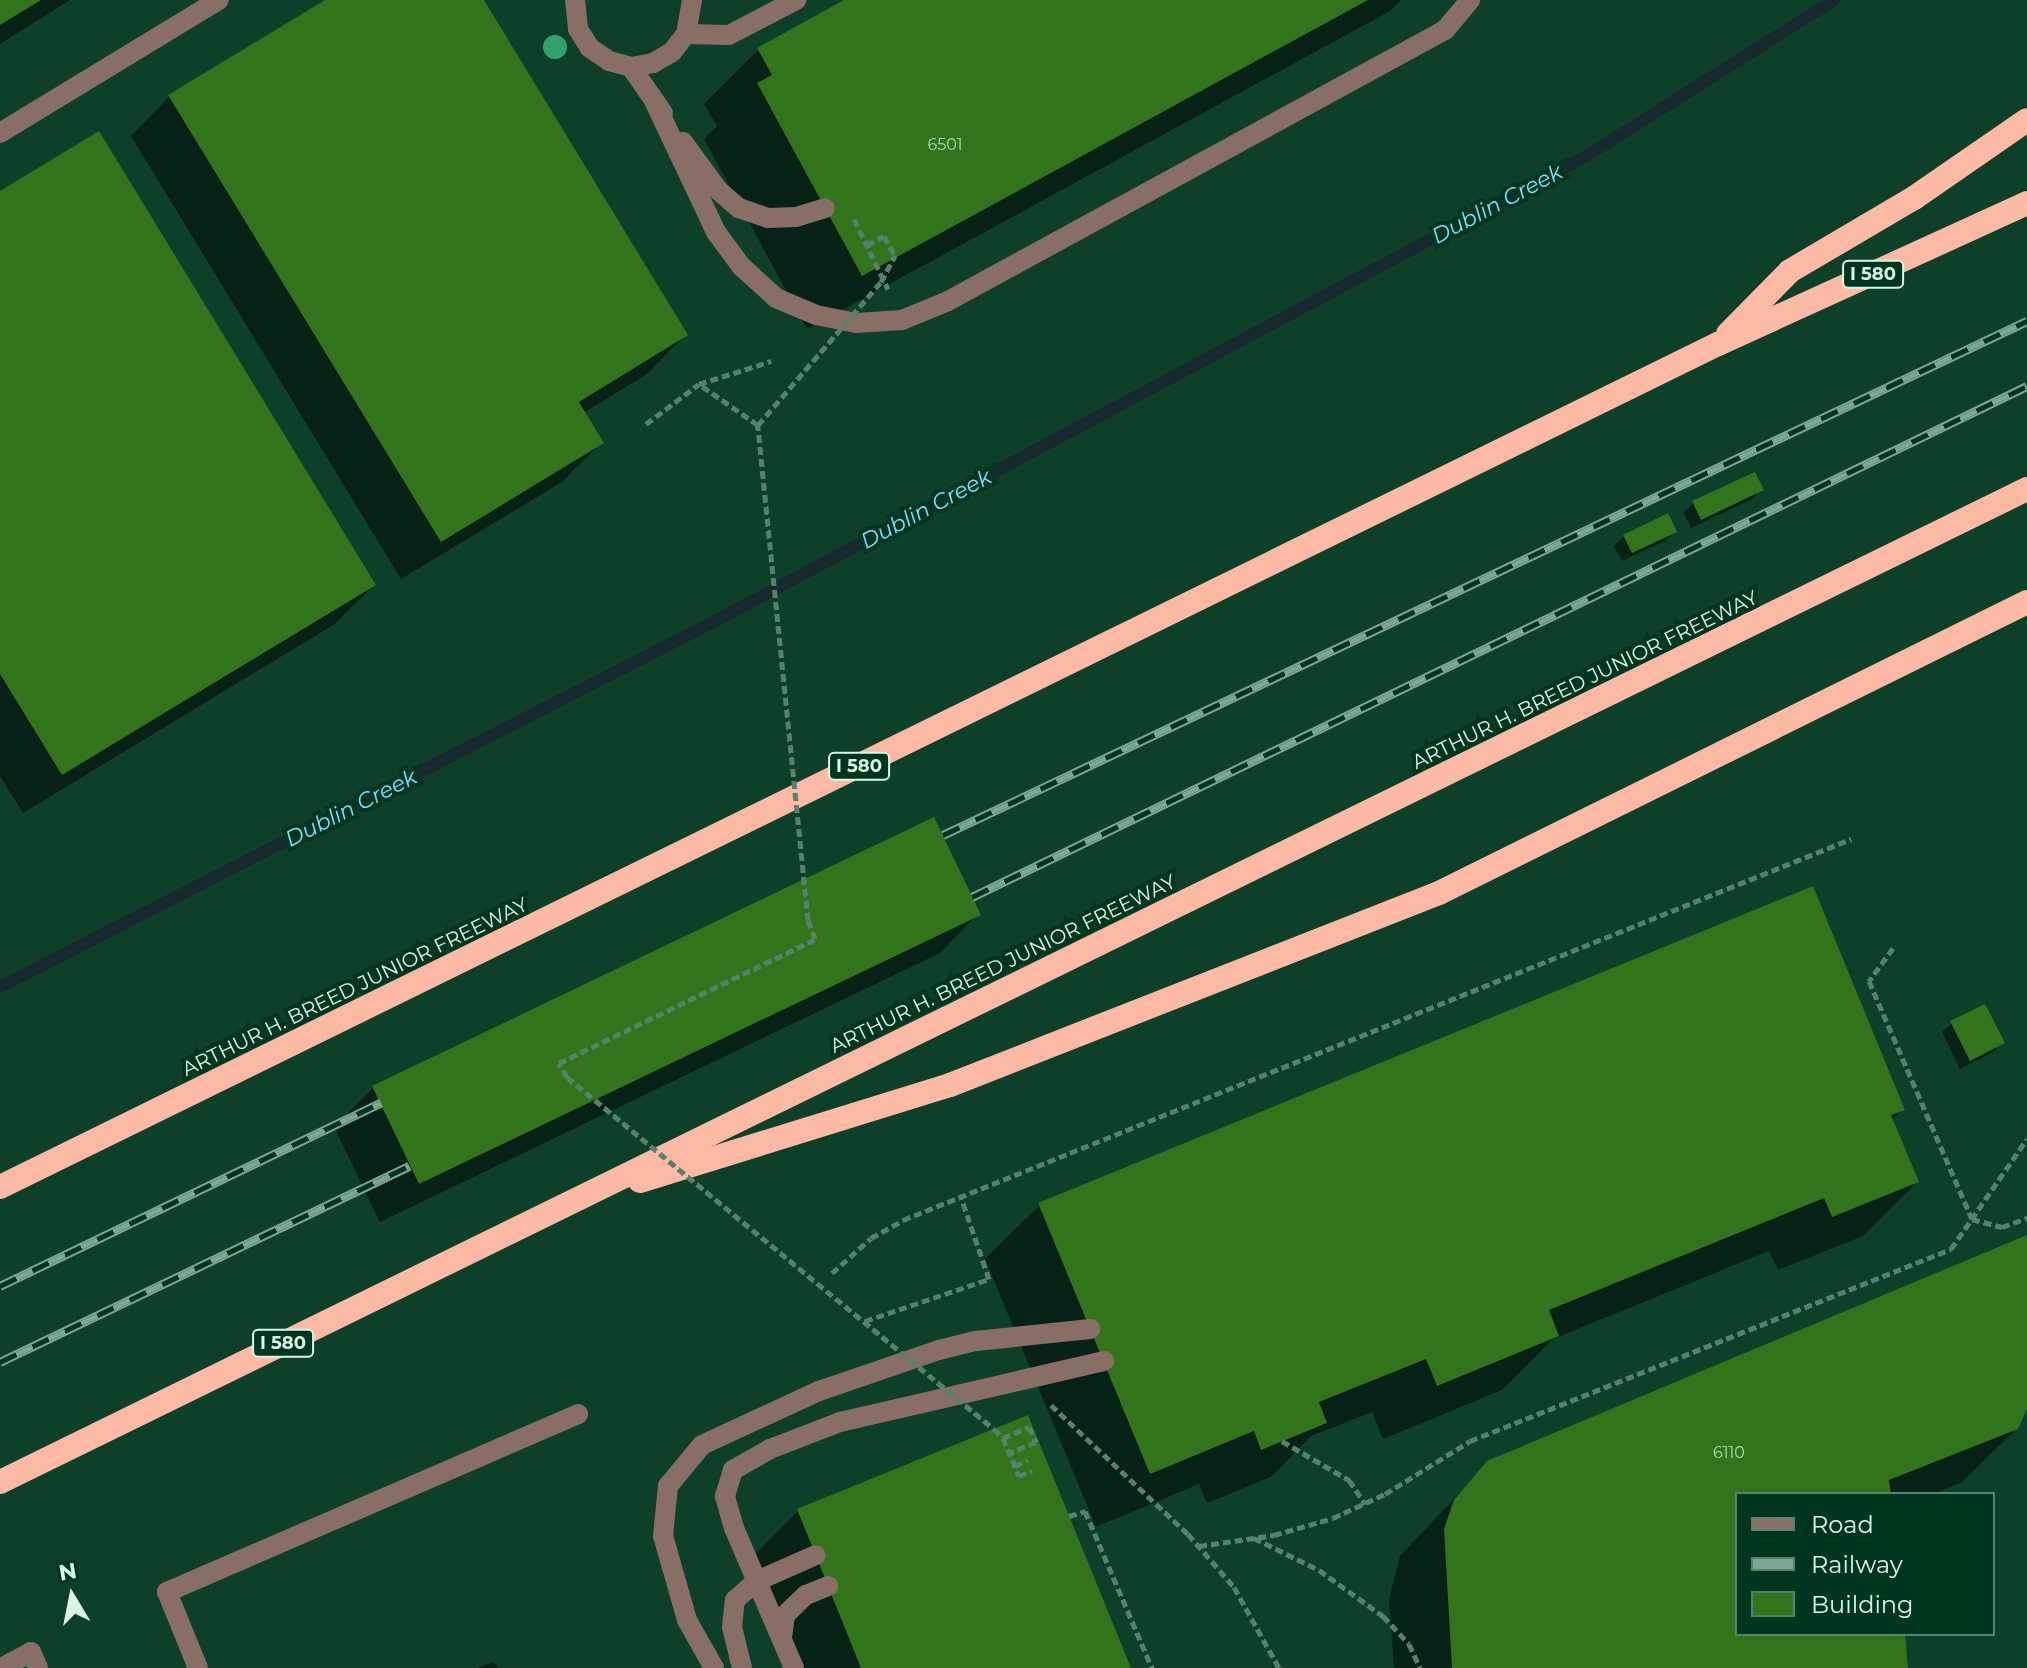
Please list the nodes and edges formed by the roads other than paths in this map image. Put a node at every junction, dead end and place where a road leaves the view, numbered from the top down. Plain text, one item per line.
1 (219, 0) edge
2 (692, 0) edge
3 (796, 0) edge
4 (1470, 0) edge
5 (573, 2) edge
6 (686, 34) junction
7 (631, 67) junction
8 (655, 103) junction
9 (2027, 120) edge
10 (0, 133) edge
11 (2027, 203) edge
12 (825, 208) dead end
13 (1718, 344) junction
14 (2027, 489) edge
15 (2027, 602) edge
16 (0, 1187) edge
17 (565, 1203) junction
18 (1090, 1329) dead end
19 (1104, 1361) dead end
20 (578, 1414) dead end
21 (0, 1482) edge
22 (816, 1555) dead end
23 (757, 1581) junction
24 (828, 1586) dead end
25 (782, 1637) junction
26 (1, 1668) edge
27 (38, 1668) edge
28 (198, 1668) edge
29 (714, 1668) edge
30 (742, 1668) edge
31 (794, 1668) edge

1 - 10 street
2 - 6 street
3 - 6 street
4 - 8 street
5 - 7 street
6 - 7 street
7 - 8 street
8 - 12 street
9 - 13 highway
11 - 13 highway, ARTHUR H. BREED JUNIOR FREEWAY / I 580
13 - 16 highway, ARTHUR H. BREED JUNIOR FREEWAY / I 580
14 - 17 highway, ARTHUR H. BREED JUNIOR FREEWAY / I 580
15 - 17 highway
17 - 21 highway, ARTHUR H. BREED JUNIOR FREEWAY / I 580
18 - 29 street
19 - 23 street
20 - 28 street
22 - 23 street
23 - 25 street
23 - 30 street
24 - 25 street
25 - 31 street
26 - 27 street

